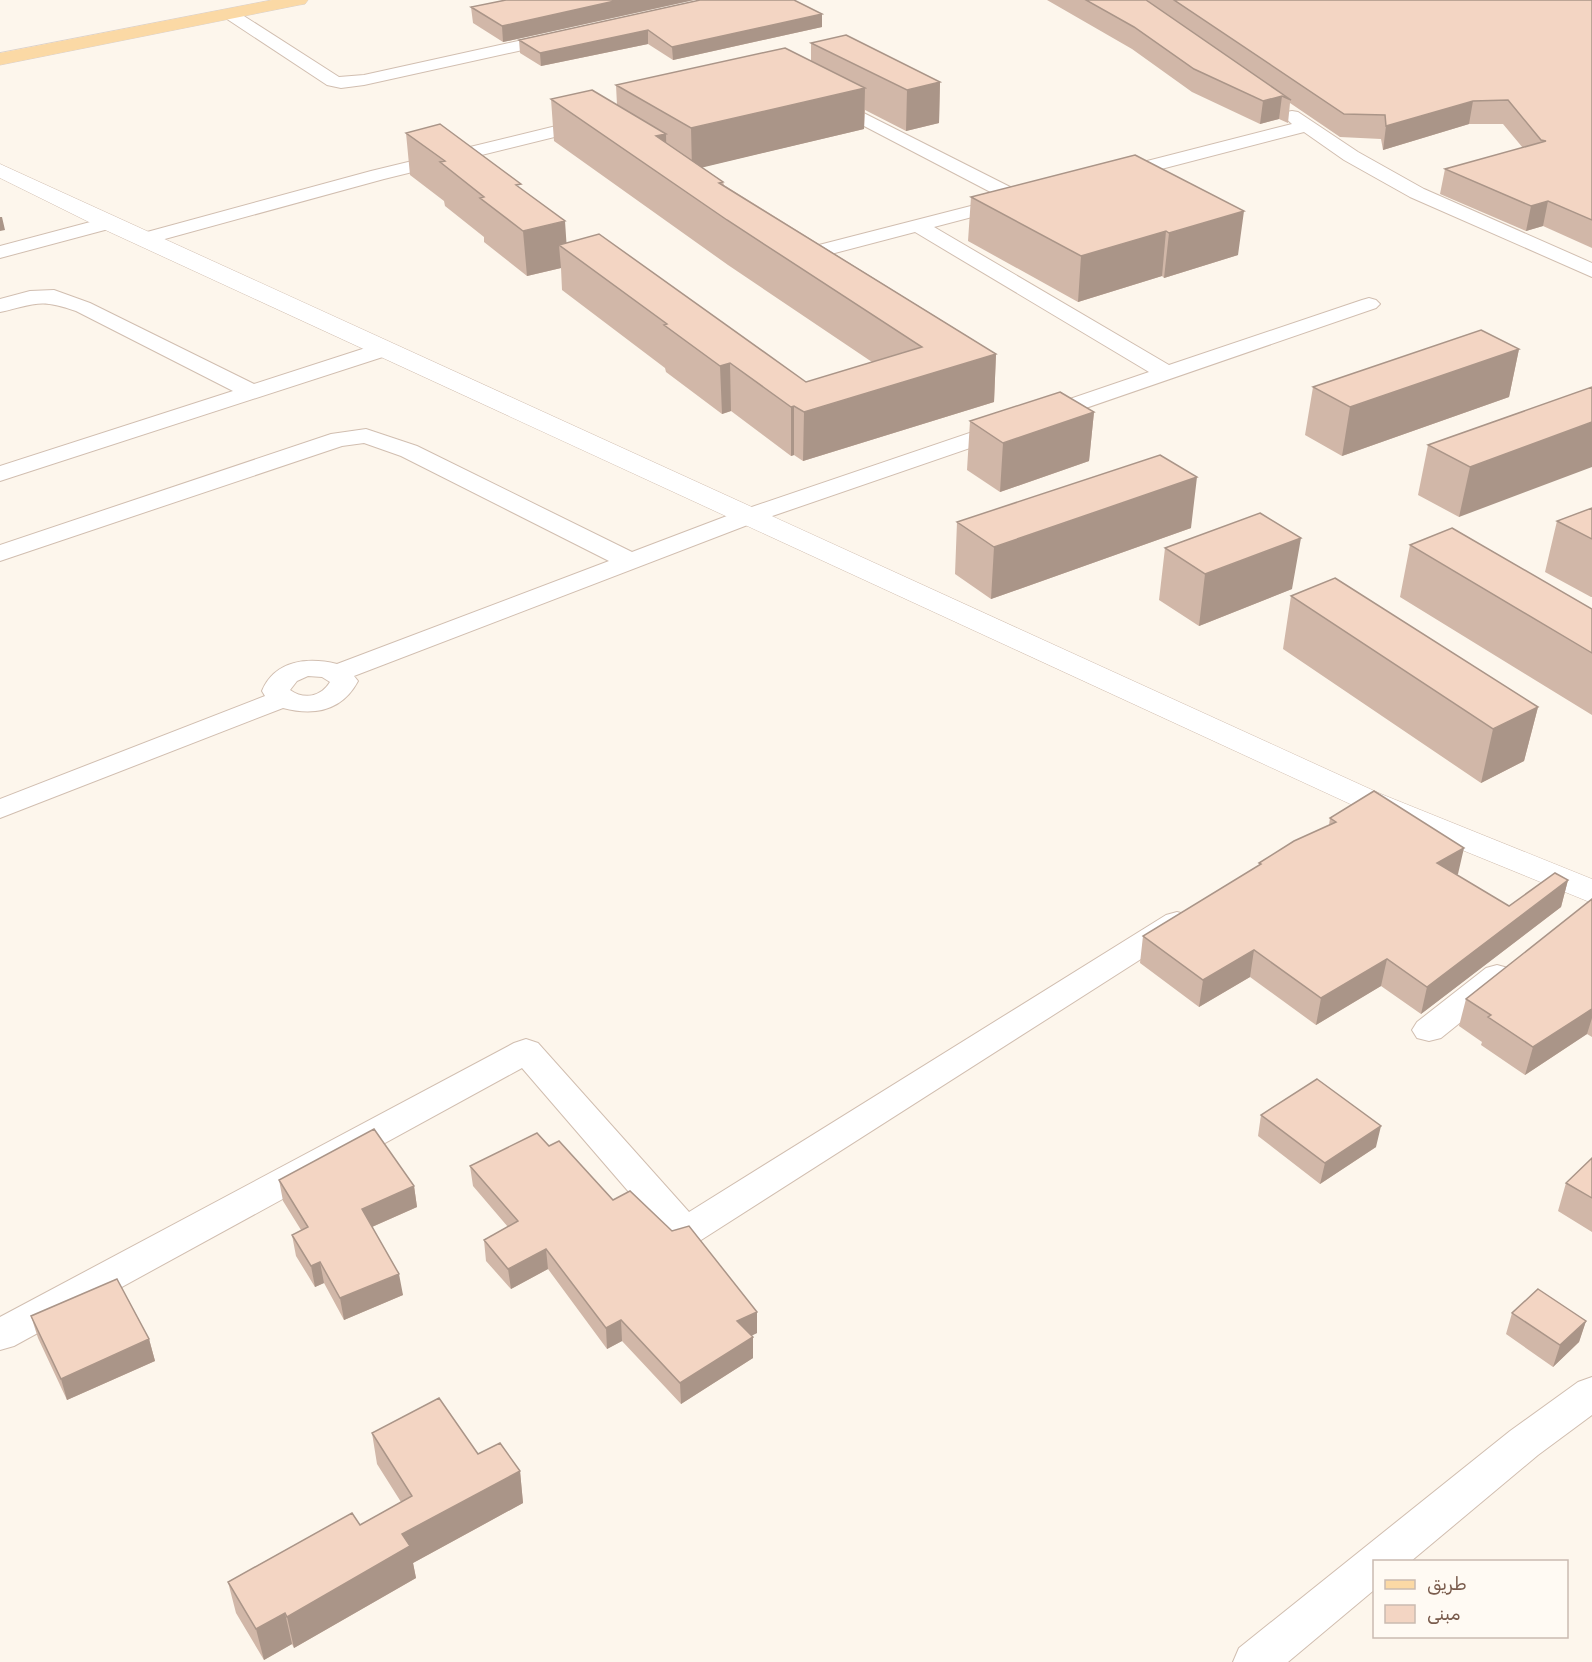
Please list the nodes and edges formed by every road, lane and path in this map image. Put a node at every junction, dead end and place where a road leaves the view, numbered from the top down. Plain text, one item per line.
1 (299, 0) edge
2 (230, 14) junction
3 (578, 33) edge
4 (0, 59) edge
5 (810, 91) edge
6 (1281, 108) edge
7 (604, 125) edge
8 (1307, 126) junction
9 (0, 170) edge
10 (1100, 179) edge
11 (1042, 194) edge
12 (1019, 199) junction
13 (109, 223) junction
14 (918, 226) junction
15 (771, 229) edge
16 (143, 239) junction
17 (0, 252) edge
18 (1592, 271) edge
19 (1369, 304) dead end
20 (0, 306) edge
21 (384, 349) junction
22 (1167, 373) junction
23 (253, 392) junction
24 (0, 474) edge
25 (749, 516) junction
26 (0, 553) edge
27 (630, 561) junction
28 (1370, 801) junction
29 (0, 809) edge
30 (1340, 820) edge
31 (1586, 903) edge
32 (1199, 908) edge
33 (1520, 958) edge
34 (1429, 1030) dead end
35 (0, 1335) edge
36 (1592, 1394) edge
37 (1381, 1560) edge
38 (1373, 1566) edge
39 (1255, 1662) edge

1 - 2 main road
2 - 3 street
2 - 4 main road
5 - 12 street
6 - 8 street
7 - 16 street
8 - 10 street
8 - 18 street
9 - 13 street
11 - 12 street
12 - 14 street
13 - 16 street
13 - 17 street
14 - 15 street
14 - 22 street
16 - 21 street
19 - 22 street
20 - 23 street
21 - 23 street
21 - 25 street
22 - 25 street
23 - 24 street
25 - 27 street
25 - 28 street
26 - 27 street
27 - 29 street
28 - 30 street
28 - 31 street
32 - 35 street
33 - 34 street
36 - 37 street
38 - 39 street

